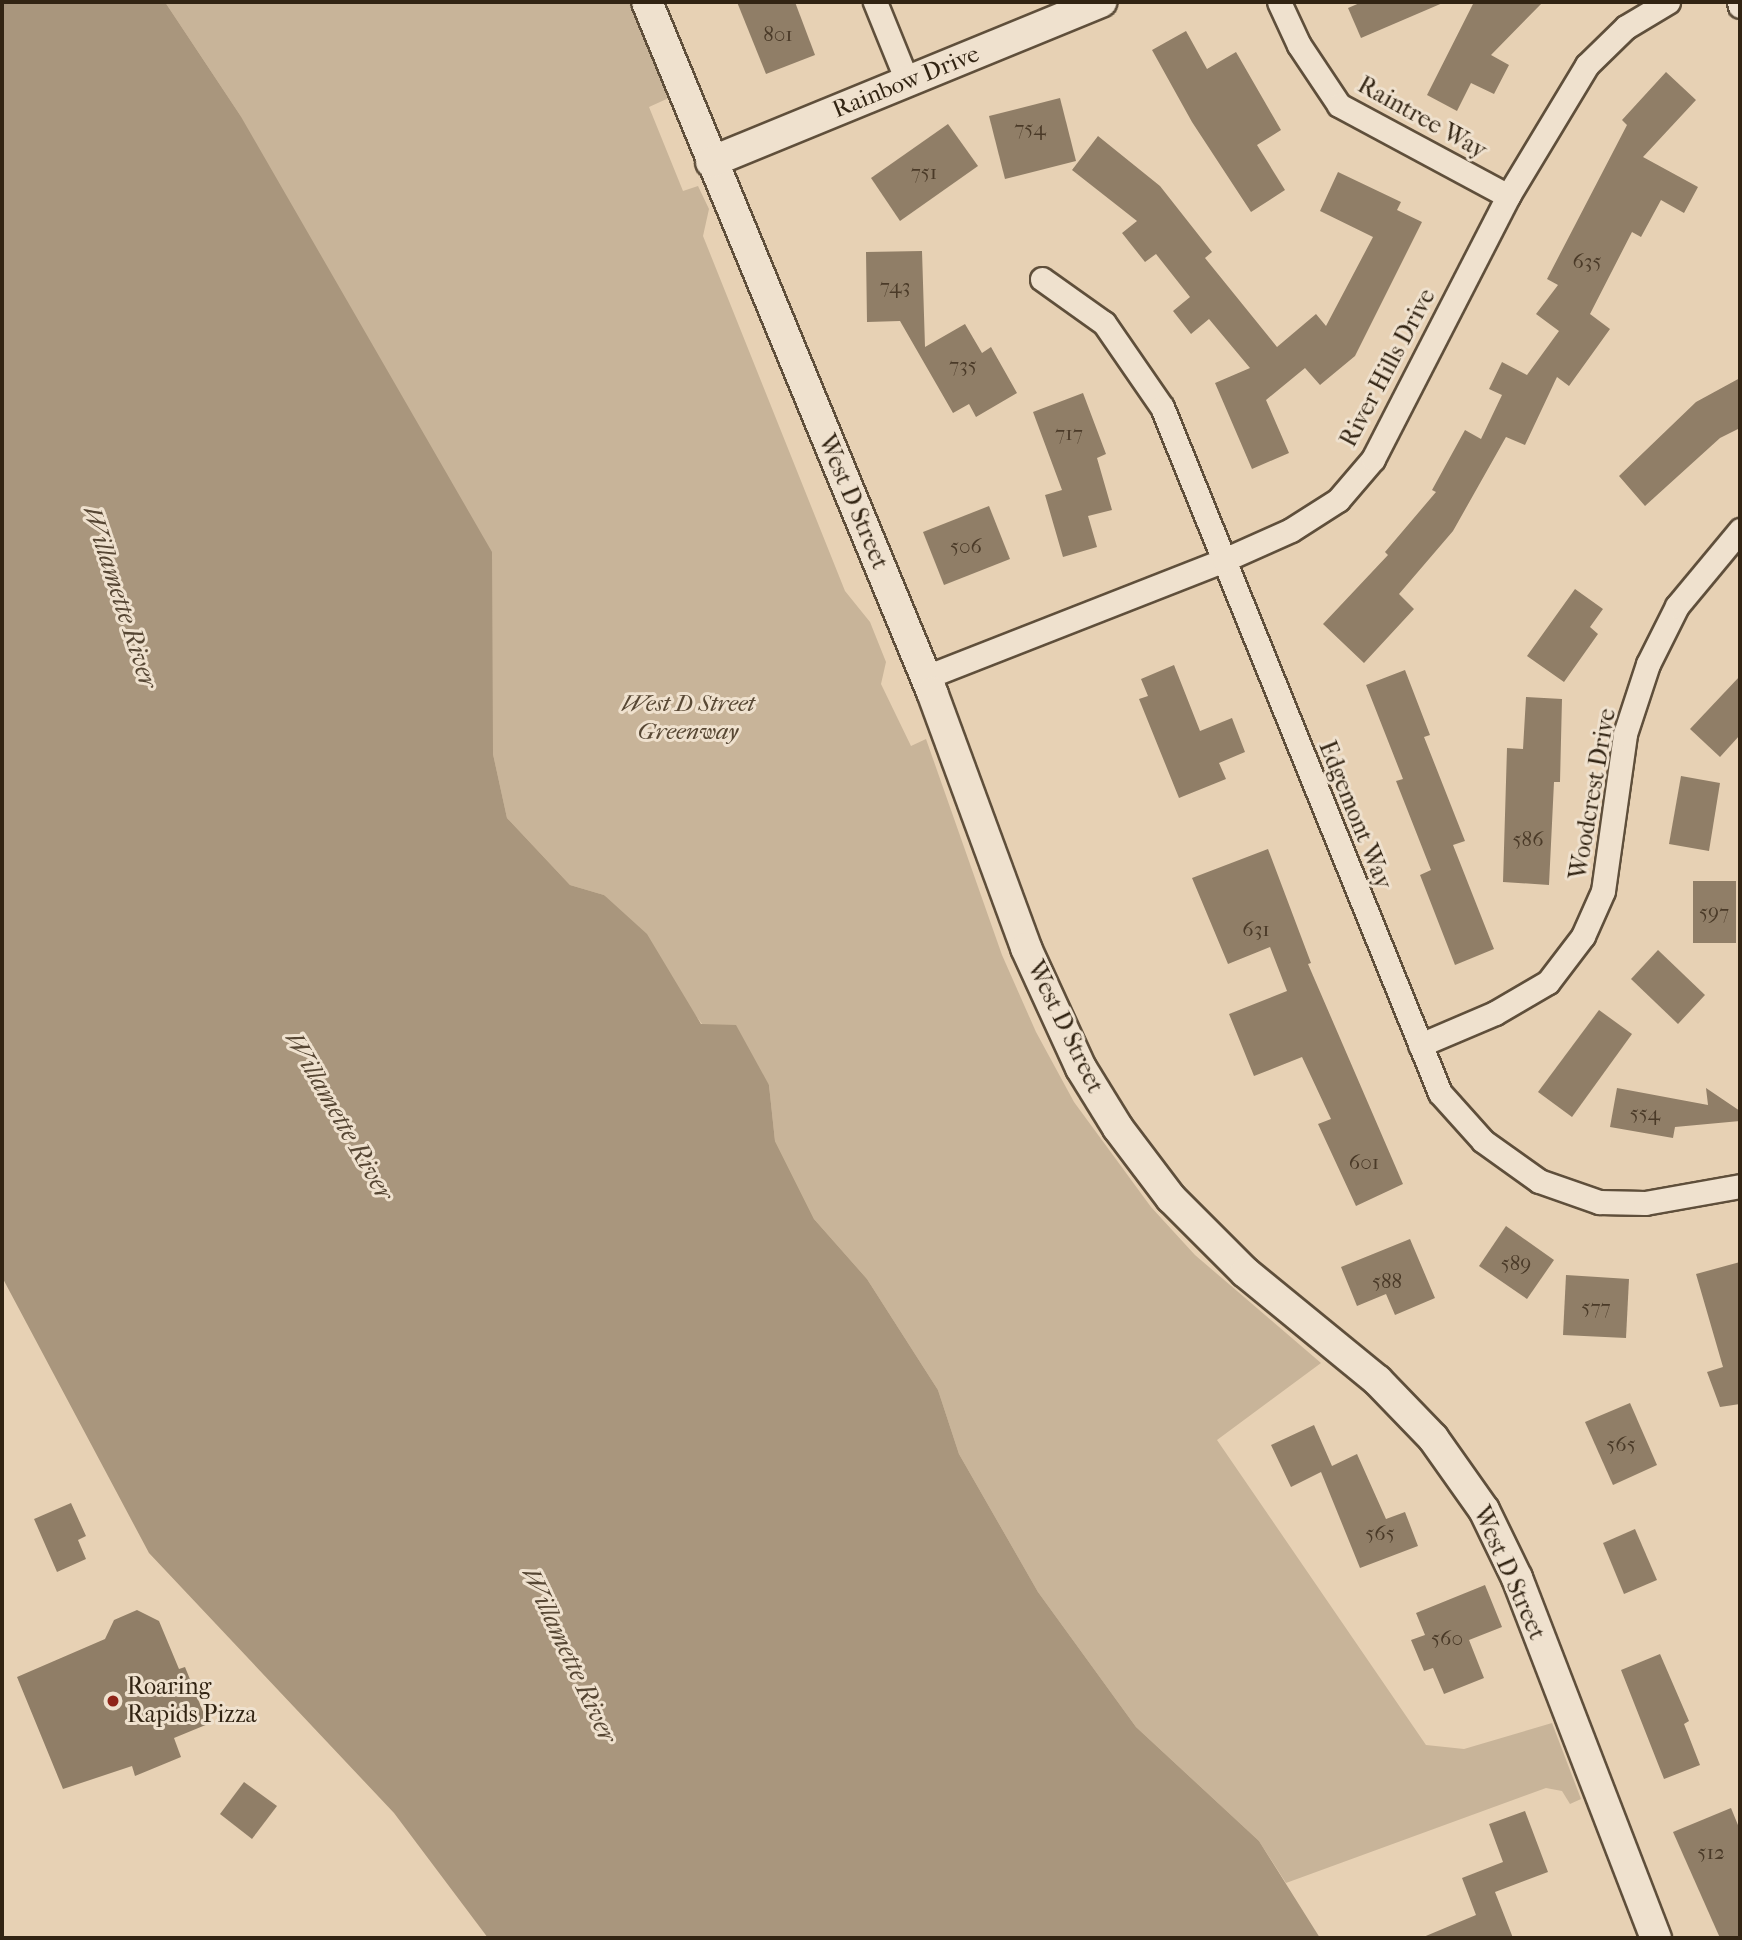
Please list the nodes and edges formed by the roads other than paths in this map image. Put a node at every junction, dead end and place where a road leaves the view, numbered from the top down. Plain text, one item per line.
1 (647, 2) edge
2 (875, 2) edge
3 (1101, 2) edge
4 (1279, 2) edge
5 (1668, 2) edge
6 (907, 81) junction
7 (711, 162) junction
8 (1508, 196) junction
9 (1042, 279) dead end
10 (1740, 530) edge
11 (1224, 560) junction
12 (926, 677) junction
13 (1420, 1045) junction
14 (1740, 1186) edge
15 (1656, 1938) edge

1 - 7 street, West D Street
2 - 6 street
3 - 6 street, Rainbow Drive
4 - 8 street, Raintree Way
5 - 8 street, River Hills Drive
6 - 7 street, Rainbow Drive
7 - 12 street, West D Street
8 - 11 street, River Hills Drive
9 - 11 street, Edgemont Way
10 - 13 street, Woodcrest Drive
11 - 12 street, River Hills Drive
11 - 13 street, Edgemont Way
12 - 15 street, West D Street
13 - 14 street, Edgemont Way

